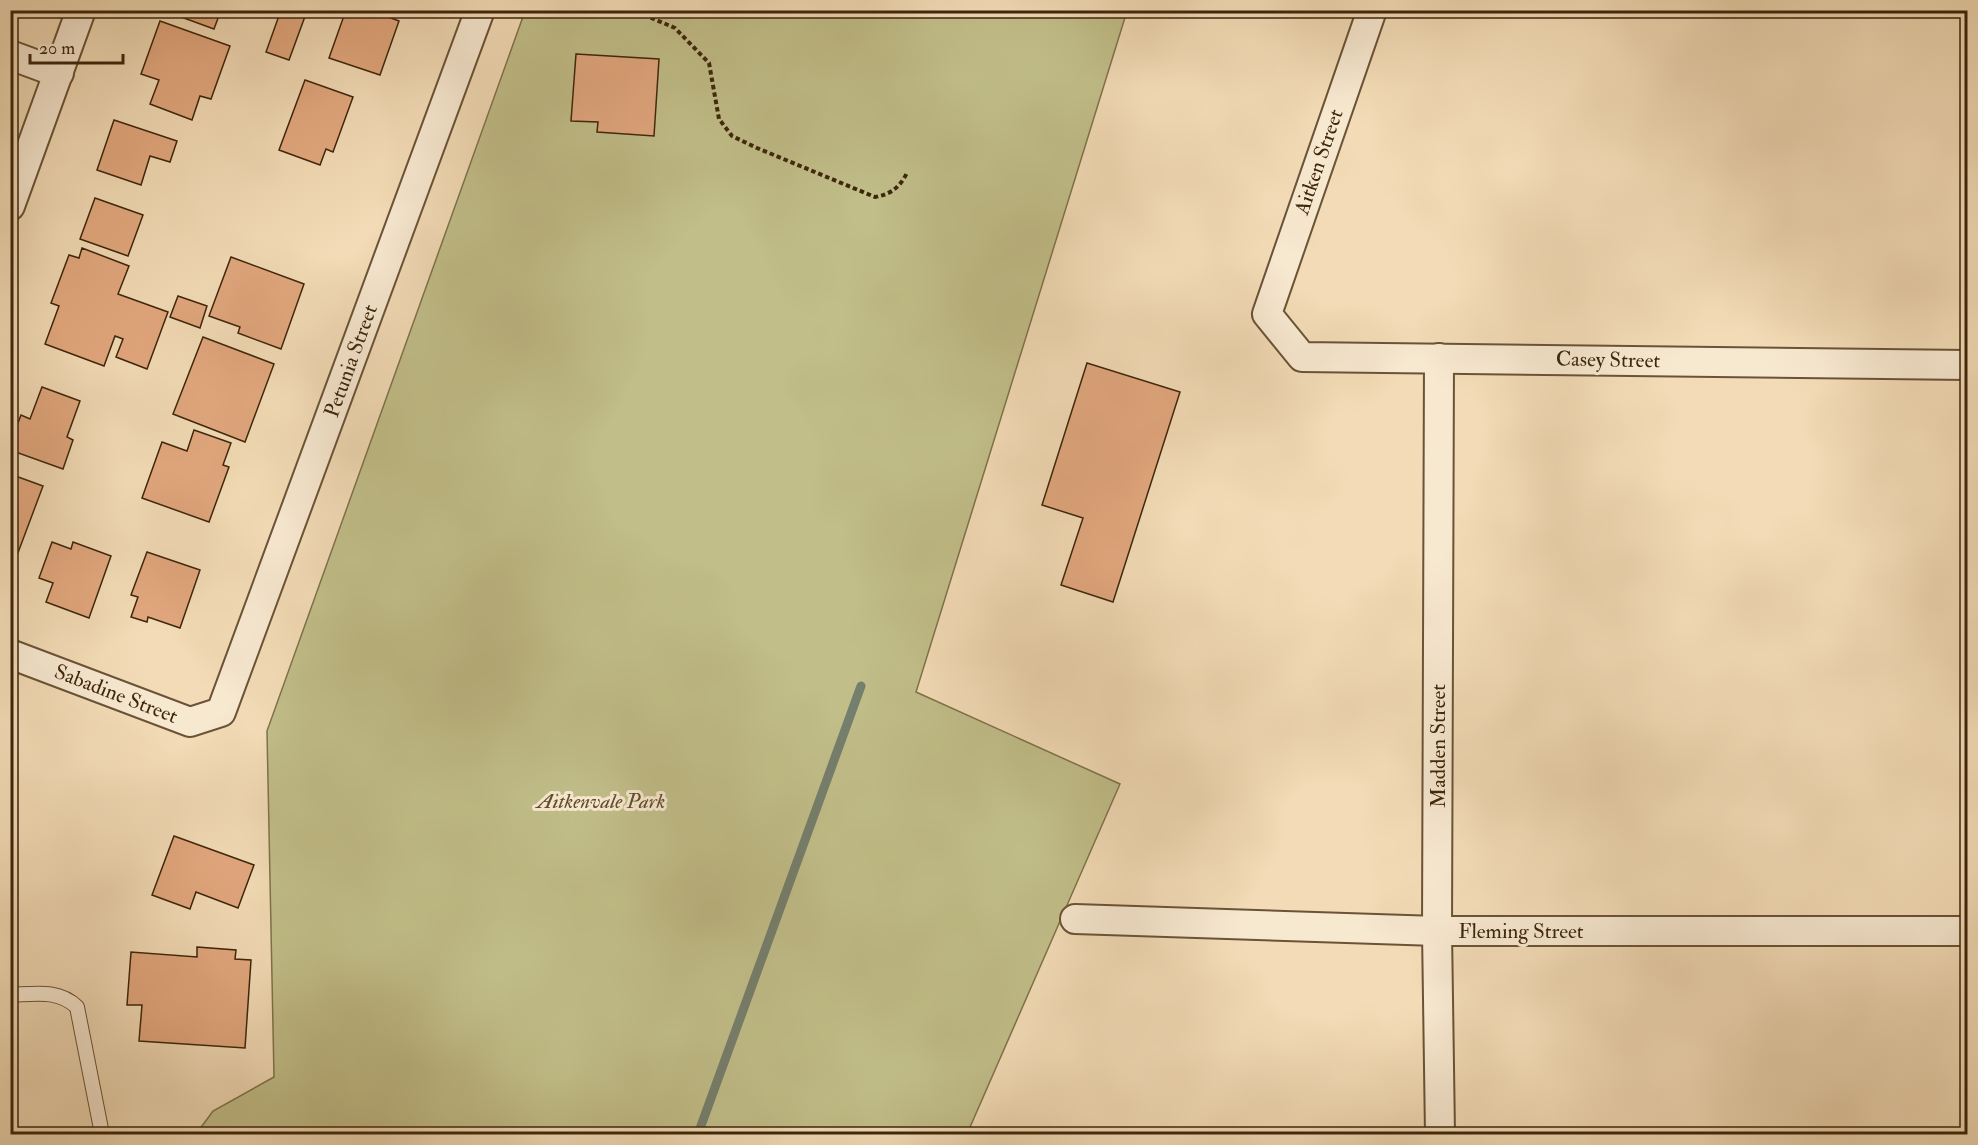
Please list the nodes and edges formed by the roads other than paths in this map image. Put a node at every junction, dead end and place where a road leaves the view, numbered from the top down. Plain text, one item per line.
1 (81, 10) edge
2 (480, 10) edge
3 (1372, 10) edge
4 (10, 56) edge
5 (59, 73) junction
6 (10, 206) edge
7 (1267, 314) joint
8 (1439, 358) junction
9 (1968, 365) edge
10 (10, 654) edge
11 (221, 712) joint
12 (1075, 919) dead end
13 (1437, 931) junction
14 (1968, 931) edge
15 (10, 995) edge
16 (102, 1134) edge
17 (1440, 1134) edge

1 - 5 street
2 - 11 street, Petunia Street
3 - 7 street, Aitken Street
4 - 5 street
5 - 6 street
7 - 8 street, Casey Street
8 - 9 street, Casey Street
8 - 13 street, Madden Street
10 - 11 street, Sabadine Street
12 - 13 street, Fleming Street
13 - 14 street, Fleming Street
13 - 17 street, Madden Street
15 - 16 lane

